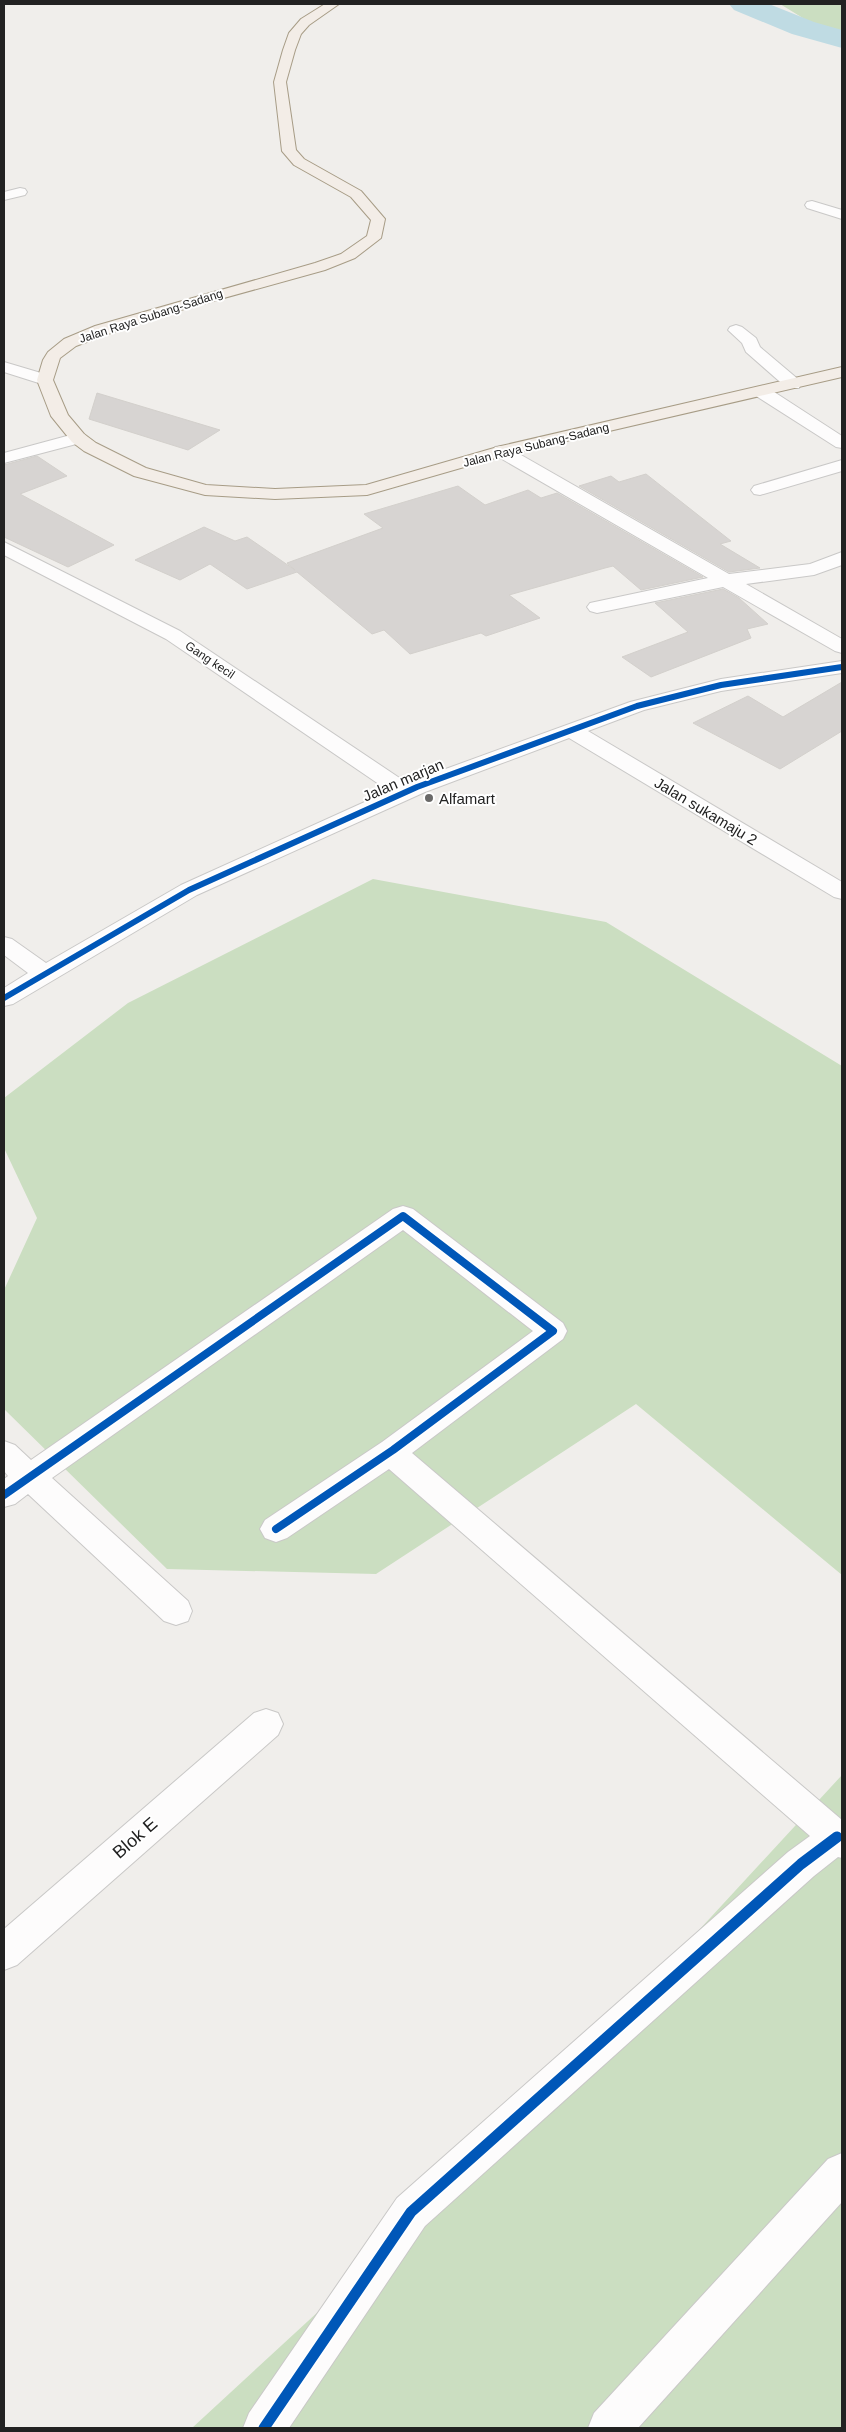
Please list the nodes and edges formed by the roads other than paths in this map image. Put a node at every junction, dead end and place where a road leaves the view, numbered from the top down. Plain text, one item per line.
1 (333, 4) edge
2 (20, 192) dead end
3 (4, 196) edge
4 (812, 205) dead end
5 (842, 214) edge
6 (736, 330) dead end
7 (4, 367) edge
8 (842, 372) edge
9 (45, 380) junction
10 (793, 384) junction
11 (762, 392) junction
12 (78, 438) junction
13 (842, 443) edge
14 (501, 451) junction
15 (4, 458) edge
16 (842, 465) edge
17 (760, 490) dead end
18 (4, 548) edge
19 (842, 558) edge
20 (728, 580) junction
21 (597, 607) dead end
22 (842, 647) edge
23 (842, 667) edge
24 (570, 730) junction
25 (405, 792) junction
26 (842, 892) edge
27 (4, 944) edge
28 (45, 974) junction
29 (4, 998) edge
30 (390, 1452) junction
31 (4, 1453) edge
32 (30, 1477) junction
33 (4, 1495) edge
34 (276, 1529) dead end
35 (176, 1611) dead end
36 (266, 1724) dead end
37 (839, 1839) edge
38 (4, 1953) edge
39 (842, 2173) edge
40 (264, 2428) edge
41 (609, 2428) edge

1 - 9 main road, Jalan Raya Subang-Sadang
2 - 3 street
4 - 5 street
6 - 10 street
7 - 9 street
8 - 10 main road, Jalan Raya Subang-Sadang
9 - 12 main road, Jalan Raya Subang-Sadang
10 - 11 main road, Jalan Raya Subang-Sadang
11 - 13 street
11 - 14 main road, Jalan Raya Subang-Sadang
12 - 14 main road, Jalan Raya Subang-Sadang
12 - 15 street
14 - 20 street
16 - 17 street
18 - 25 street, Gang kecil
19 - 20 street
20 - 21 street
20 - 22 street
23 - 24 street, Jalan marjan
24 - 25 street, Jalan marjan
24 - 26 street, Jalan sukamaju 2
25 - 28 street, Jalan marjan
27 - 28 street
28 - 29 street, Jalan marjan
30 - 32 street
30 - 34 street
30 - 37 street
31 - 32 street
32 - 33 street
32 - 35 street
36 - 38 street, Blok E
37 - 40 street
39 - 41 street

